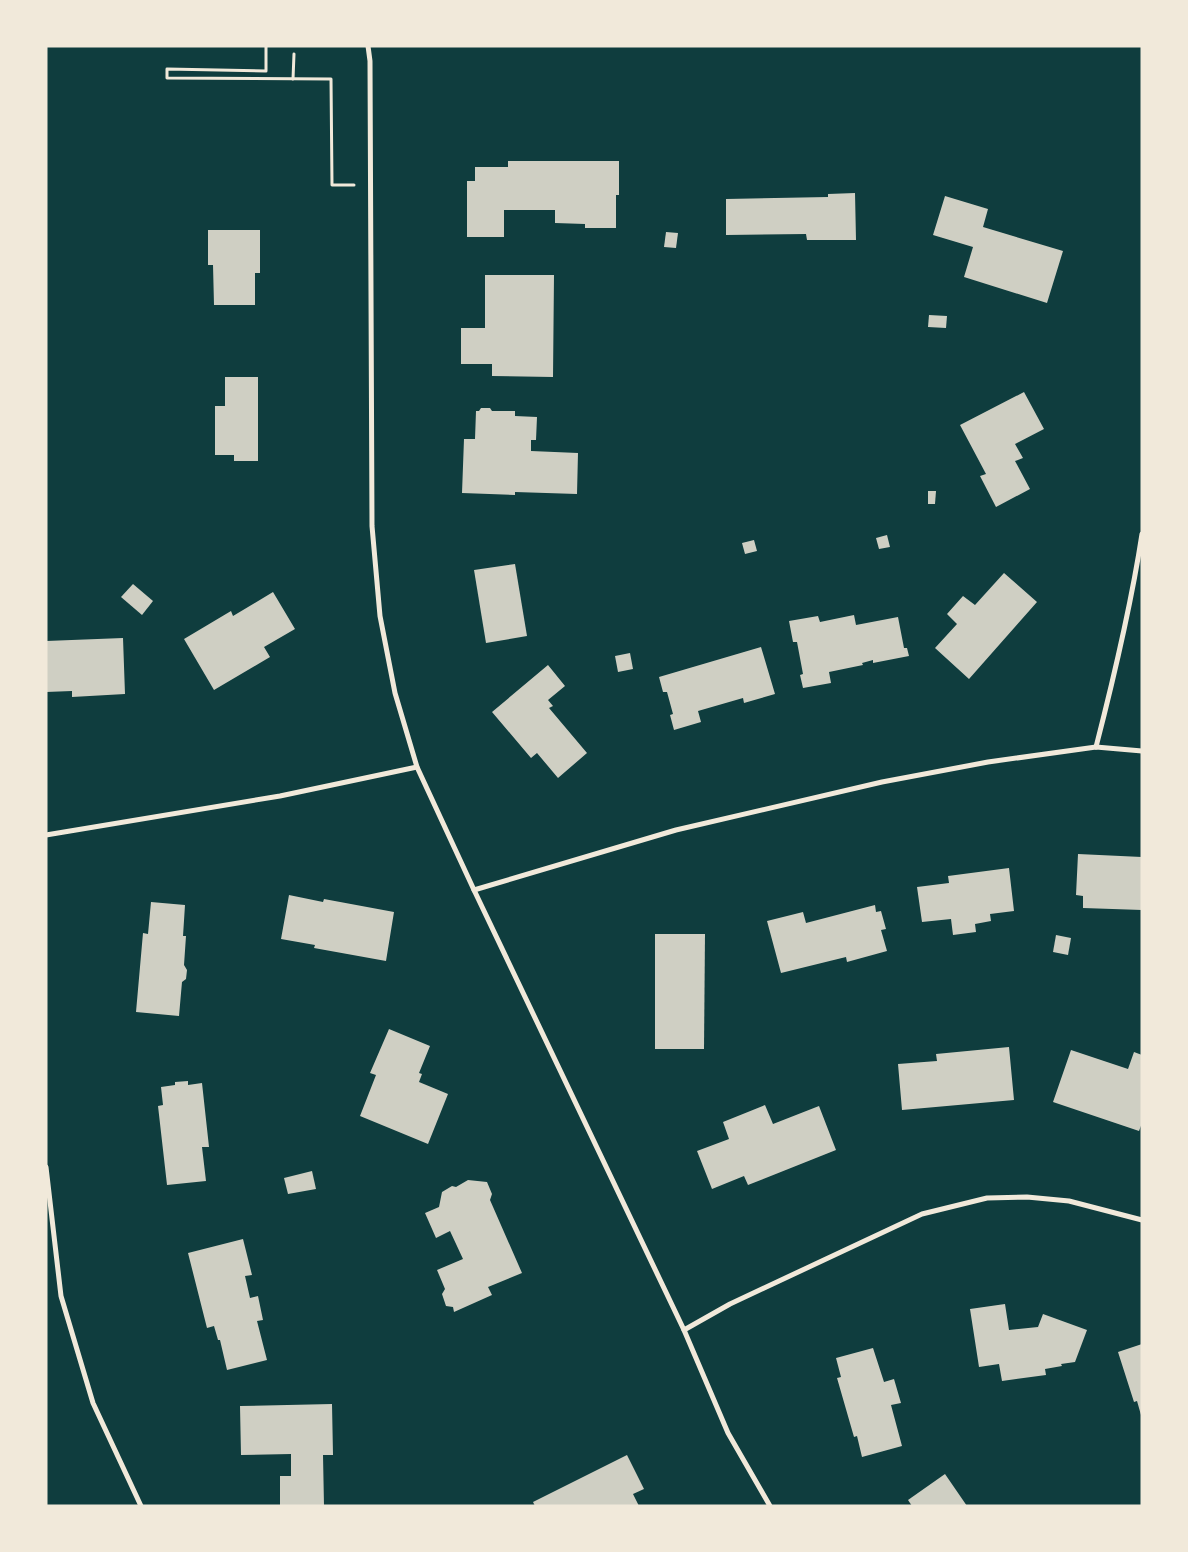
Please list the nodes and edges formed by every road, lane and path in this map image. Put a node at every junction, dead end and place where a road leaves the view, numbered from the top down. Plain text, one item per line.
1 (266, 46) edge
2 (368, 46) edge
3 (294, 54) dead end
4 (293, 79) junction
5 (370, 185) junction
6 (1142, 534) edge
7 (1096, 747) junction
8 (1142, 751) edge
9 (417, 767) junction
10 (46, 835) edge
11 (474, 890) junction
12 (46, 1167) edge
13 (1142, 1220) edge
14 (684, 1330) junction
15 (141, 1506) edge
16 (770, 1506) edge

1 - 4 path
2 - 5 street
3 - 4 path
4 - 5 path
5 - 9 street
6 - 7 street
7 - 8 street
7 - 11 street
9 - 10 street
9 - 11 street
11 - 14 street
12 - 15 street
13 - 14 street
14 - 16 street

